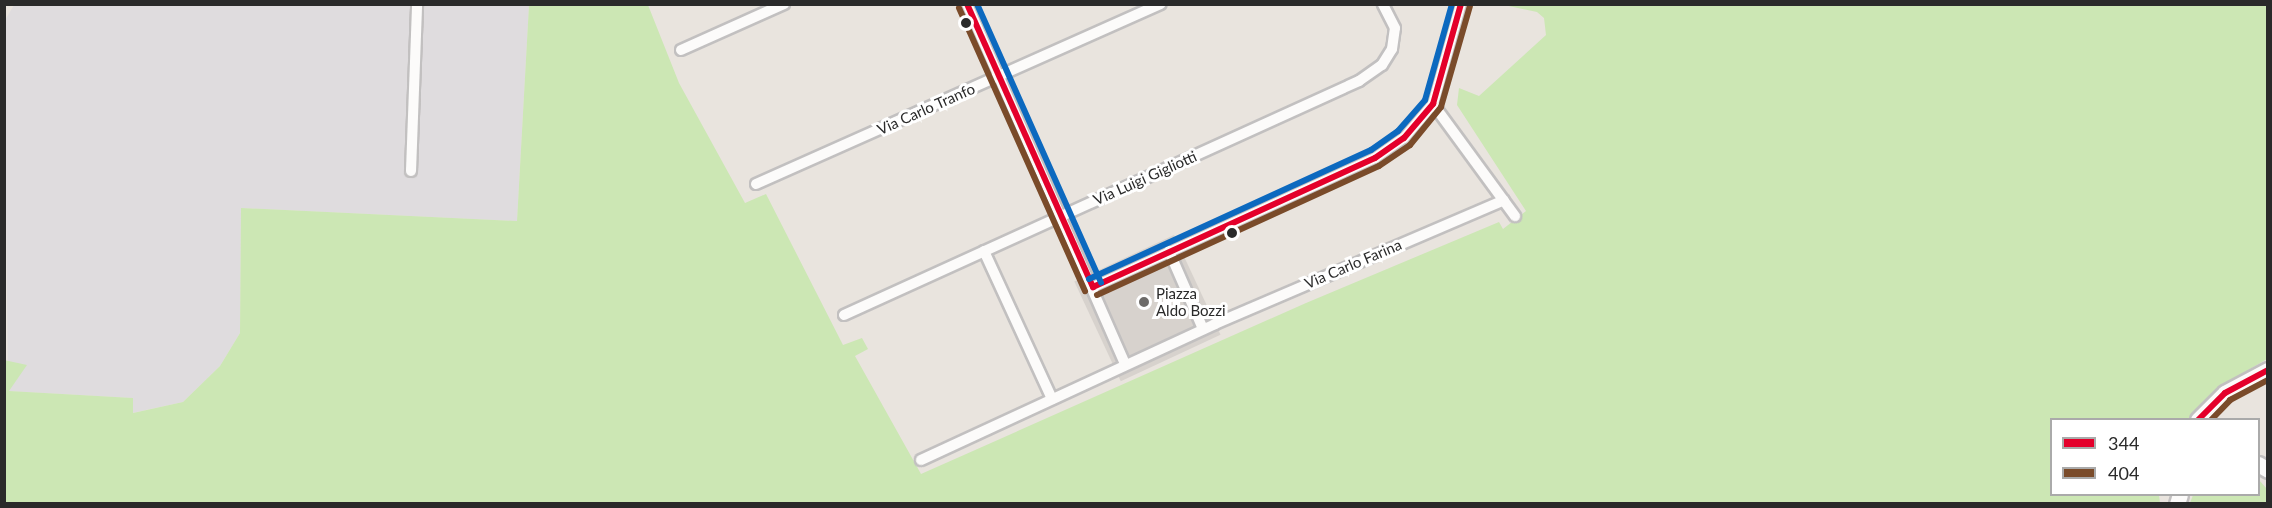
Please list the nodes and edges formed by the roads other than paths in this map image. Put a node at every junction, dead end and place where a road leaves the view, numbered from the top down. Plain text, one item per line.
1 (417, 4) edge
2 (784, 4) edge
3 (967, 4) edge
4 (1161, 4) edge
5 (1383, 4) edge
6 (1461, 4) edge
7 (681, 50) dead end
8 (998, 76) junction
9 (1433, 104) junction
10 (411, 171) dead end
11 (756, 184) dead end
12 (1504, 200) junction
13 (1062, 215) junction
14 (1515, 216) dead end
15 (984, 251) junction
16 (1168, 251) junction
17 (1093, 287) junction
18 (844, 315) dead end
19 (1203, 329) junction
20 (1125, 364) junction
21 (2268, 370) edge
22 (1052, 399) junction
23 (2200, 418) edge
24 (921, 460) dead end

1 - 10 street
2 - 7 street
3 - 8 street
4 - 8 street, Via Carlo Tranfo
5 - 13 street, Via Luigi Gigliotti
6 - 9 street
8 - 11 street, Via Carlo Tranfo
8 - 13 street
9 - 12 street
9 - 16 street
12 - 14 street
12 - 19 street, Via Carlo Farina
13 - 15 street, Via Luigi Gigliotti
13 - 17 street
15 - 18 street, Via Luigi Gigliotti
15 - 22 street
16 - 17 street
16 - 19 street
17 - 20 street
19 - 20 street
20 - 22 street
21 - 23 street
22 - 24 street

